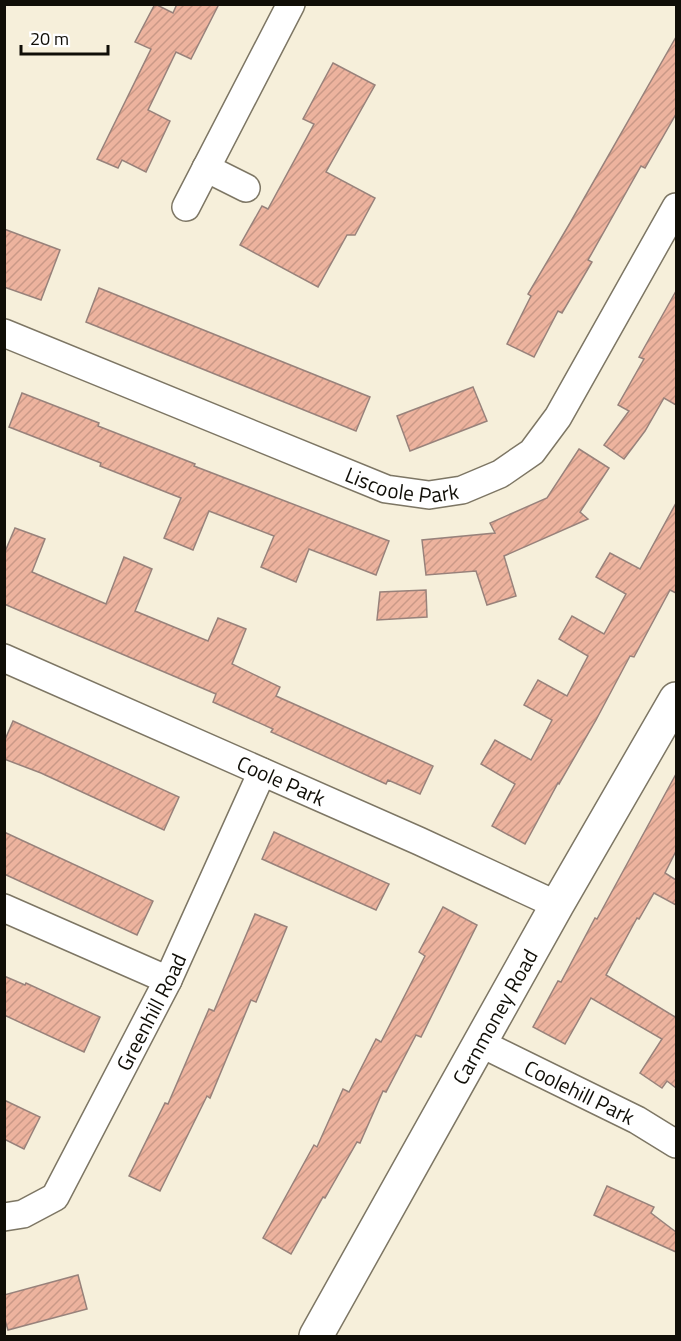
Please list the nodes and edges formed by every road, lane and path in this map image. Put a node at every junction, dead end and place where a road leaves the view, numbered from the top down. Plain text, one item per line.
1 (291, 4) edge
2 (206, 168) junction
3 (246, 188) dead end
4 (186, 207) dead end
5 (676, 207) edge
6 (4, 333) edge
7 (4, 658) edge
8 (676, 699) edge
9 (262, 772) junction
10 (557, 905) junction
11 (4, 908) edge
12 (168, 980) junction
13 (480, 1043) junction
14 (676, 1144) edge
15 (4, 1217) edge
16 (316, 1336) edge

1 - 2 street
2 - 3 street
2 - 4 street
5 - 6 street, Liscoole Park
7 - 9 street, Coole Park
8 - 10 street, Carnmoney Road
9 - 10 street, Coole Park
9 - 12 street, Greenhill Road
10 - 13 street, Carnmoney Road
11 - 12 street
12 - 15 street, Greenhill Road
13 - 14 street, Coolehill Park
13 - 16 street, Carnmoney Road

